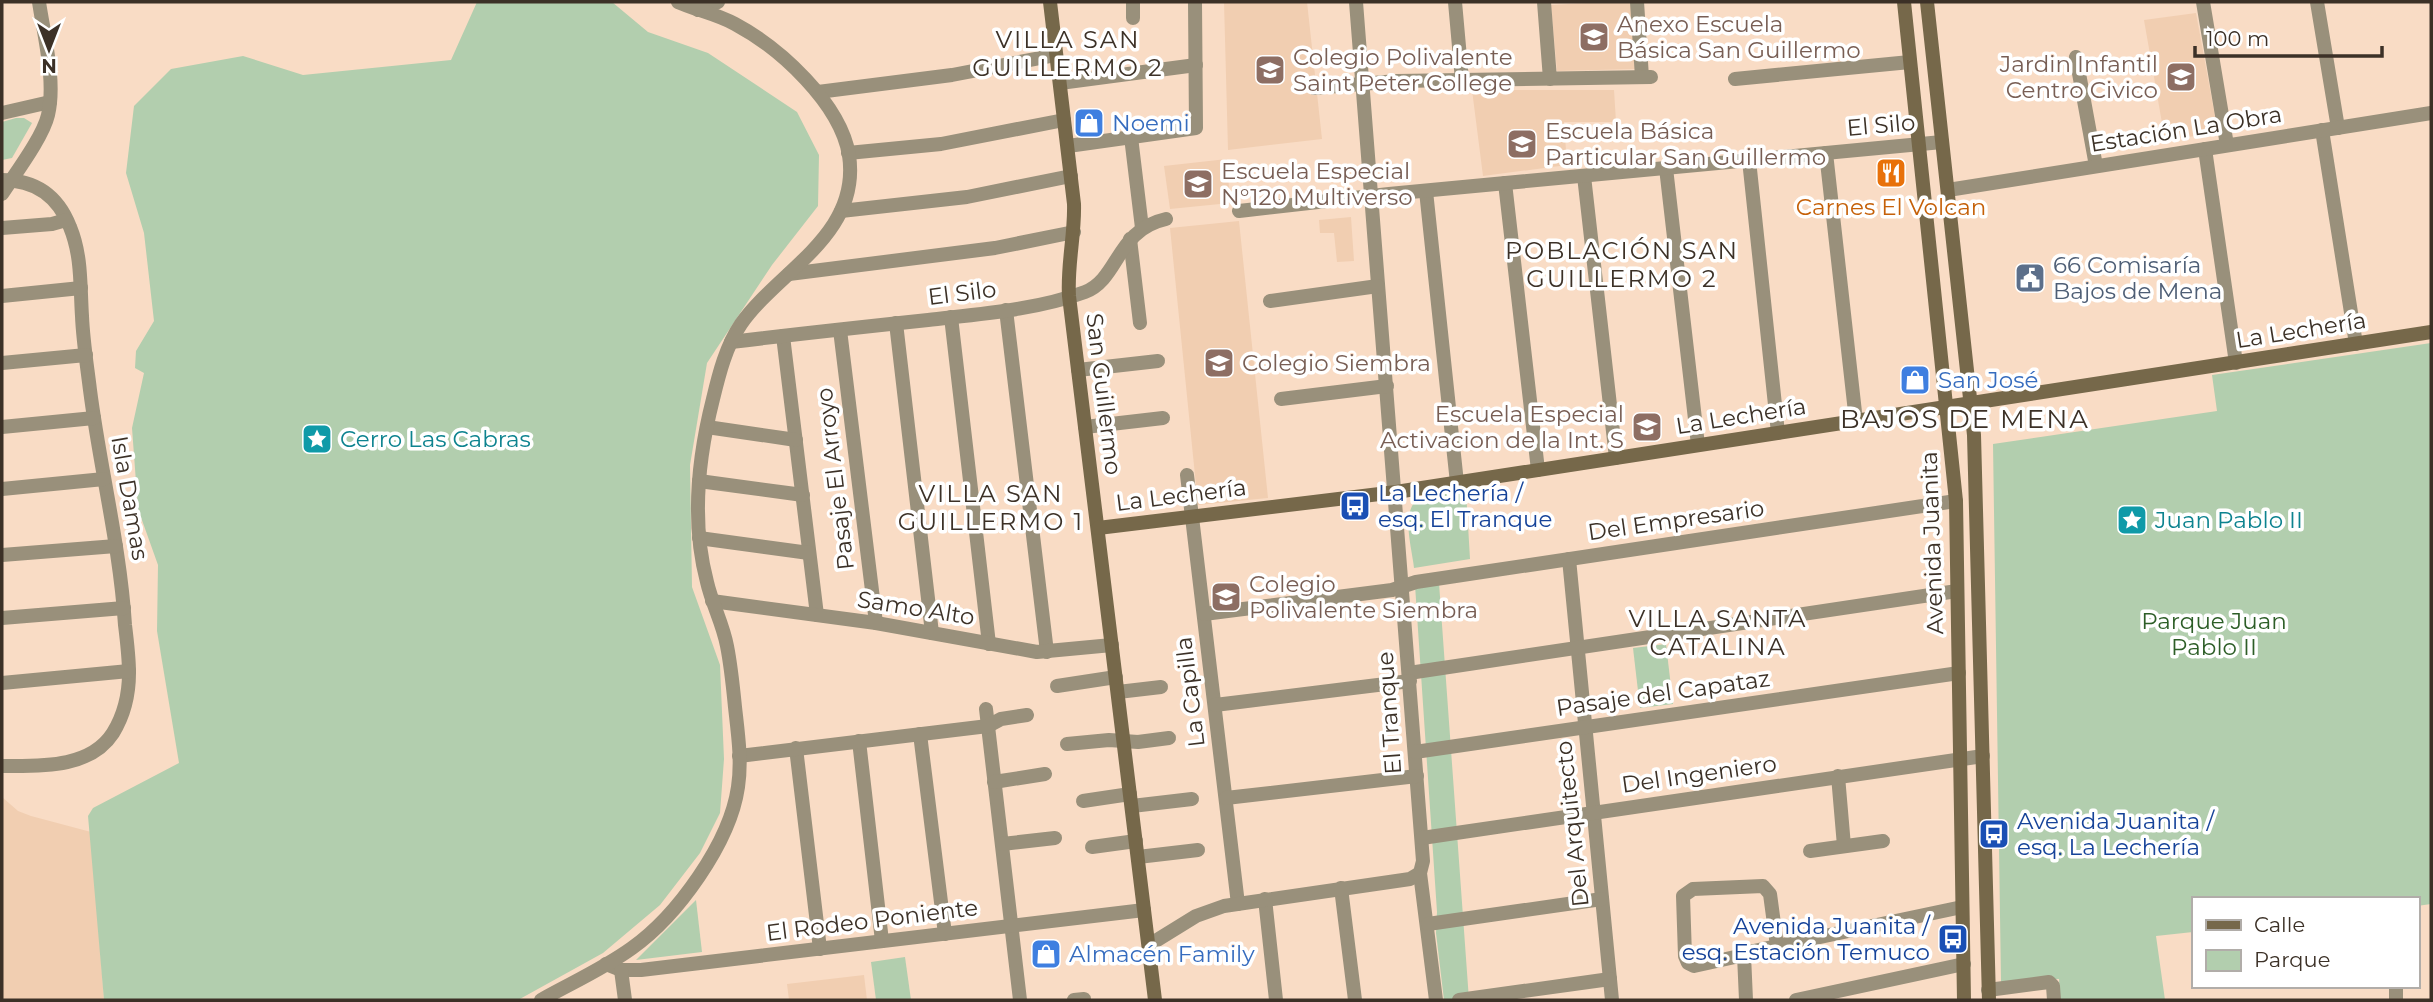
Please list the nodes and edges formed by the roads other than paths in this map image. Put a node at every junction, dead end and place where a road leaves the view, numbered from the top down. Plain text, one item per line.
1 (39, 2) edge
2 (678, 2) edge
3 (718, 2) edge
4 (1050, 2) edge
5 (1133, 2) edge
6 (1195, 2) edge
7 (1356, 2) edge
8 (1455, 2) edge
9 (1544, 2) edge
10 (1637, 2) edge
11 (1904, 2) edge
12 (1927, 2) edge
13 (2203, 2) edge
14 (2317, 2) edge
15 (698, 10) junction
16 (1133, 18) dead end
17 (1056, 55) junction
18 (2076, 57) dead end
19 (1910, 62) junction
20 (1196, 65) junction
21 (1550, 79) junction
22 (1735, 79) dead end
23 (1462, 80) junction
24 (1060, 83) junction
25 (1362, 83) junction
26 (1314, 89) dead end
27 (818, 92) junction
28 (50, 102) junction
29 (2, 113) edge
30 (2431, 113) edge
31 (1064, 120) junction
32 (2338, 128) junction
33 (2322, 130) junction
34 (1131, 137) junction
35 (1942, 142) junction
36 (1919, 144) junction
37 (2227, 145) junction
38 (1068, 146) junction
39 (2205, 149) junction
40 (848, 153) junction
41 (1826, 153) junction
42 (1749, 160) junction
43 (2096, 166) junction
44 (1666, 168) junction
45 (1071, 176) junction
46 (1584, 176) junction
47 (6, 180) edge
48 (1505, 183) junction
49 (1948, 190) junction
50 (1426, 191) junction
51 (2, 194) edge
52 (1370, 196) junction
53 (841, 211) junction
54 (1238, 211) dead end
55 (1166, 219) dead end
56 (66, 220) junction
57 (2, 228) edge
58 (1142, 228) junction
59 (1074, 232) junction
60 (1130, 239) junction
61 (789, 274) junction
62 (1378, 286) junction
63 (81, 288) junction
64 (2, 296) edge
65 (1069, 296) junction
66 (1270, 301) dead end
67 (1006, 310) junction
68 (951, 317) junction
69 (896, 323) junction
70 (1140, 323) dead end
71 (840, 330) junction
72 (2431, 332) edge
73 (783, 336) junction
74 (731, 342) junction
75 (2356, 344) junction
76 (86, 355) junction
77 (1158, 360) dead end
78 (2, 363) edge
79 (2236, 363) junction
80 (1078, 370) junction
81 (1387, 386) junction
82 (1281, 399) dead end
83 (1971, 405) junction
84 (1947, 407) junction
85 (94, 418) junction
86 (1163, 418) dead end
87 (1856, 421) junction
88 (2, 427) edge
89 (707, 427) junction
90 (1085, 427) junction
91 (1778, 433) junction
92 (796, 440) junction
93 (1698, 445) junction
94 (1616, 458) junction
95 (1538, 470) junction
96 (1187, 475) dead end
97 (104, 479) junction
98 (699, 481) junction
99 (1457, 483) junction
100 (2, 489) edge
101 (1396, 492) junction
102 (803, 495) junction
103 (1956, 502) junction
104 (1192, 516) junction
105 (1098, 528) junction
106 (699, 538) junction
107 (116, 546) junction
108 (809, 554) junction
109 (2, 555) edge
110 (1569, 559) junction
111 (1403, 586) junction
112 (1958, 591) junction
113 (712, 601) junction
114 (124, 608) junction
115 (1204, 614) junction
116 (817, 615) junction
117 (2, 618) edge
118 (876, 624) junction
119 (932, 633) junction
120 (989, 643) junction
121 (1112, 645) junction
122 (1577, 648) junction
123 (1048, 652) junction
124 (129, 671) junction
125 (1958, 673) junction
126 (1410, 677) junction
127 (2, 683) edge
128 (1117, 685) junction
129 (1057, 686) dead end
130 (1161, 687) dead end
131 (1215, 705) junction
132 (986, 709) dead end
133 (1027, 715) dead end
134 (988, 726) junction
135 (1585, 728) junction
136 (920, 734) junction
137 (1168, 737) dead end
138 (859, 741) junction
139 (1124, 741) junction
140 (1067, 744) dead end
141 (796, 748) junction
142 (1415, 752) junction
143 (739, 755) junction
144 (1983, 755) junction
145 (1960, 758) junction
146 (2, 766) edge
147 (1045, 774) dead end
148 (1417, 776) junction
149 (1839, 776) junction
150 (994, 782) junction
151 (1226, 798) junction
152 (1192, 799) dead end
153 (1131, 800) junction
154 (1083, 801) dead end
155 (1594, 813) junction
156 (1055, 838) dead end
157 (1422, 838) junction
158 (1136, 841) junction
159 (1883, 841) dead end
160 (1002, 844) junction
161 (1844, 846) junction
162 (1092, 847) dead end
163 (1198, 850) dead end
164 (1810, 851) dead end
165 (1138, 857) junction
166 (1420, 873) junction
167 (1341, 888) junction
168 (1602, 899) junction
169 (1265, 900) junction
170 (1238, 904) junction
171 (1962, 907) junction
172 (1144, 910) junction
173 (1428, 924) junction
174 (1011, 926) junction
175 (945, 934) junction
176 (882, 941) junction
177 (1149, 945) junction
178 (1777, 946) junction
179 (820, 949) junction
180 (1744, 955) junction
181 (606, 964) junction
182 (1964, 964) junction
183 (621, 970) junction
184 (1610, 979) junction
185 (1989, 995) edge
186 (541, 1000) edge
187 (625, 1000) edge
188 (1020, 1000) edge
189 (1156, 1000) edge
190 (1276, 1000) edge
191 (1355, 1000) edge
192 (1436, 1000) edge
193 (1459, 1000) edge
194 (1612, 1000) edge
195 (1746, 1000) edge
196 (1796, 1000) edge
197 (1964, 1000) edge
198 (2054, 1000) edge

1 - 28 street
2 - 15 street
3 - 15 street
4 - 17 street, San Guillermo
5 - 16 street
6 - 20 street
7 - 25 street, El Tranque
8 - 23 street
9 - 21 street
10 - 21 street
11 - 19 street, Avenida Juanita
12 - 35 street, Avenida Juanita
13 - 37 street
14 - 32 street
15 - 27 street
17 - 24 street, San Guillermo
17 - 27 street
18 - 43 street
19 - 22 street
19 - 36 street, Avenida Juanita
20 - 24 street
20 - 34 street
21 - 23 street
23 - 25 street
24 - 31 street, San Guillermo
25 - 26 street
25 - 52 street, El Tranque
27 - 40 street
28 - 29 street
28 - 47 street
30 - 32 street, Estación La Obra
31 - 38 street, San Guillermo
31 - 40 street
32 - 33 street, Estación La Obra
33 - 37 street, Estación La Obra
33 - 75 street
34 - 38 street
34 - 58 street
35 - 36 street, El Silo
35 - 49 street, Avenida Juanita
36 - 41 street, El Silo
36 - 84 street, Avenida Juanita
37 - 39 street, Estación La Obra
38 - 45 street, San Guillermo
39 - 43 street, Estación La Obra
39 - 79 street
40 - 53 street
41 - 42 street, El Silo
41 - 87 street
42 - 44 street, El Silo
42 - 91 street
43 - 49 street, Estación La Obra
44 - 46 street, El Silo
44 - 93 street
45 - 53 street
45 - 59 street, San Guillermo
46 - 48 street, El Silo
46 - 94 street
47 - 51 street
47 - 56 street, Isla Damas
48 - 50 street, El Silo
48 - 95 street
49 - 83 street, Avenida Juanita
50 - 52 street, El Silo
50 - 99 street
52 - 54 street, El Silo
52 - 62 street, El Tranque
53 - 61 street
55 - 58 street, El Silo
56 - 57 street
56 - 63 street, Isla Damas
58 - 60 street, El Silo
59 - 61 street
59 - 65 street, San Guillermo
60 - 65 street, El Silo
60 - 70 street
61 - 74 street
62 - 66 street
62 - 81 street, El Tranque
63 - 64 street
63 - 76 street, Isla Damas
65 - 67 street, El Silo
65 - 80 street, San Guillermo
67 - 68 street, El Silo
67 - 123 street
68 - 69 street, El Silo
68 - 120 street
69 - 71 street, El Silo
69 - 119 street
71 - 73 street, El Silo
71 - 118 street, Pasaje El Arroyo
72 - 75 street, La Lechería
73 - 74 street, El Silo
73 - 92 street
74 - 89 street
75 - 79 street, La Lechería
76 - 78 street
76 - 85 street, Isla Damas
77 - 80 street
79 - 83 street, La Lechería
80 - 90 street, San Guillermo
81 - 82 street
81 - 101 street, El Tranque
83 - 84 street, La Lechería
83 - 144 street, Avenida Juanita
84 - 87 street, La Lechería
84 - 103 street, Avenida Juanita
85 - 88 street
85 - 97 street, Isla Damas
86 - 90 street
87 - 91 street, La Lechería
89 - 92 street
89 - 98 street
90 - 105 street, San Guillermo
91 - 93 street, La Lechería
92 - 102 street
93 - 94 street, La Lechería
94 - 95 street, La Lechería
95 - 99 street, La Lechería
96 - 104 street, La Capilla
97 - 100 street
97 - 107 street, Isla Damas
98 - 102 street
98 - 106 street
99 - 101 street, La Lechería
101 - 104 street, La Lechería
101 - 111 street, El Tranque
102 - 108 street
103 - 110 street, Del Empresario
103 - 112 street, Avenida Juanita
104 - 105 street, La Lechería
104 - 115 street, La Capilla
105 - 121 street, San Guillermo
106 - 108 street
106 - 113 street
107 - 109 street
107 - 114 street, Isla Damas
108 - 116 street
110 - 111 street, Del Empresario
110 - 122 street, Del Arquitecto
111 - 115 street, Del Empresario
111 - 126 street, El Tranque
112 - 122 street
112 - 125 street, Avenida Juanita
113 - 116 street, Samo Alto
113 - 143 street
114 - 117 street
114 - 124 street, Isla Damas
115 - 131 street, La Capilla
116 - 118 street, Samo Alto
118 - 119 street, Samo Alto
119 - 120 street, Samo Alto
120 - 123 street, Samo Alto
121 - 123 street, Samo Alto
121 - 128 street, San Guillermo
122 - 126 street
122 - 135 street, Del Arquitecto
124 - 127 street
124 - 146 street, Isla Damas
125 - 135 street, Pasaje del Capataz
125 - 145 street, Avenida Juanita
126 - 131 street
126 - 142 street, El Tranque
128 - 129 street
128 - 130 street
128 - 139 street, San Guillermo
131 - 151 street, La Capilla
132 - 134 street
133 - 134 street
134 - 136 street
134 - 150 street
135 - 142 street, Pasaje del Capataz
135 - 155 street, Del Arquitecto
136 - 138 street
136 - 175 street
137 - 139 street
138 - 141 street
138 - 176 street
139 - 140 street
139 - 153 street, San Guillermo
141 - 143 street
141 - 179 street
142 - 148 street, El Tranque
143 - 181 street
144 - 145 street, Del Ingeniero
144 - 185 street, Avenida Juanita
145 - 149 street, Del Ingeniero
145 - 171 street, Avenida Juanita
147 - 150 street
148 - 151 street
148 - 157 street, El Tranque
149 - 155 street, Del Ingeniero
149 - 161 street
150 - 160 street
151 - 170 street, La Capilla
152 - 153 street
153 - 154 street
153 - 158 street, San Guillermo
155 - 157 street, Del Ingeniero
155 - 168 street, Del Arquitecto
156 - 160 street
157 - 166 street, El Tranque
158 - 162 street
158 - 165 street, San Guillermo
159 - 161 street
160 - 174 street
161 - 164 street
163 - 165 street
165 - 172 street, San Guillermo
166 - 167 street
166 - 173 street, El Tranque
167 - 169 street
167 - 191 street
168 - 173 street
168 - 184 street, Del Arquitecto
169 - 170 street
169 - 190 street
170 - 177 street
171 - 178 street
171 - 182 street, Avenida Juanita
172 - 174 street, El Rodeo Poniente
172 - 177 street, San Guillermo
173 - 192 street, El Tranque
174 - 175 street, El Rodeo Poniente
174 - 188 street
175 - 176 street, El Rodeo Poniente
176 - 179 street, El Rodeo Poniente
177 - 189 street, San Guillermo
178 - 180 street
178 - 180 street
179 - 183 street, El Rodeo Poniente
180 - 195 street
181 - 183 street, El Rodeo Poniente
181 - 186 street
182 - 196 street
182 - 197 street, Avenida Juanita
183 - 187 street
184 - 193 street
184 - 194 street, Del Arquitecto
185 - 198 street

